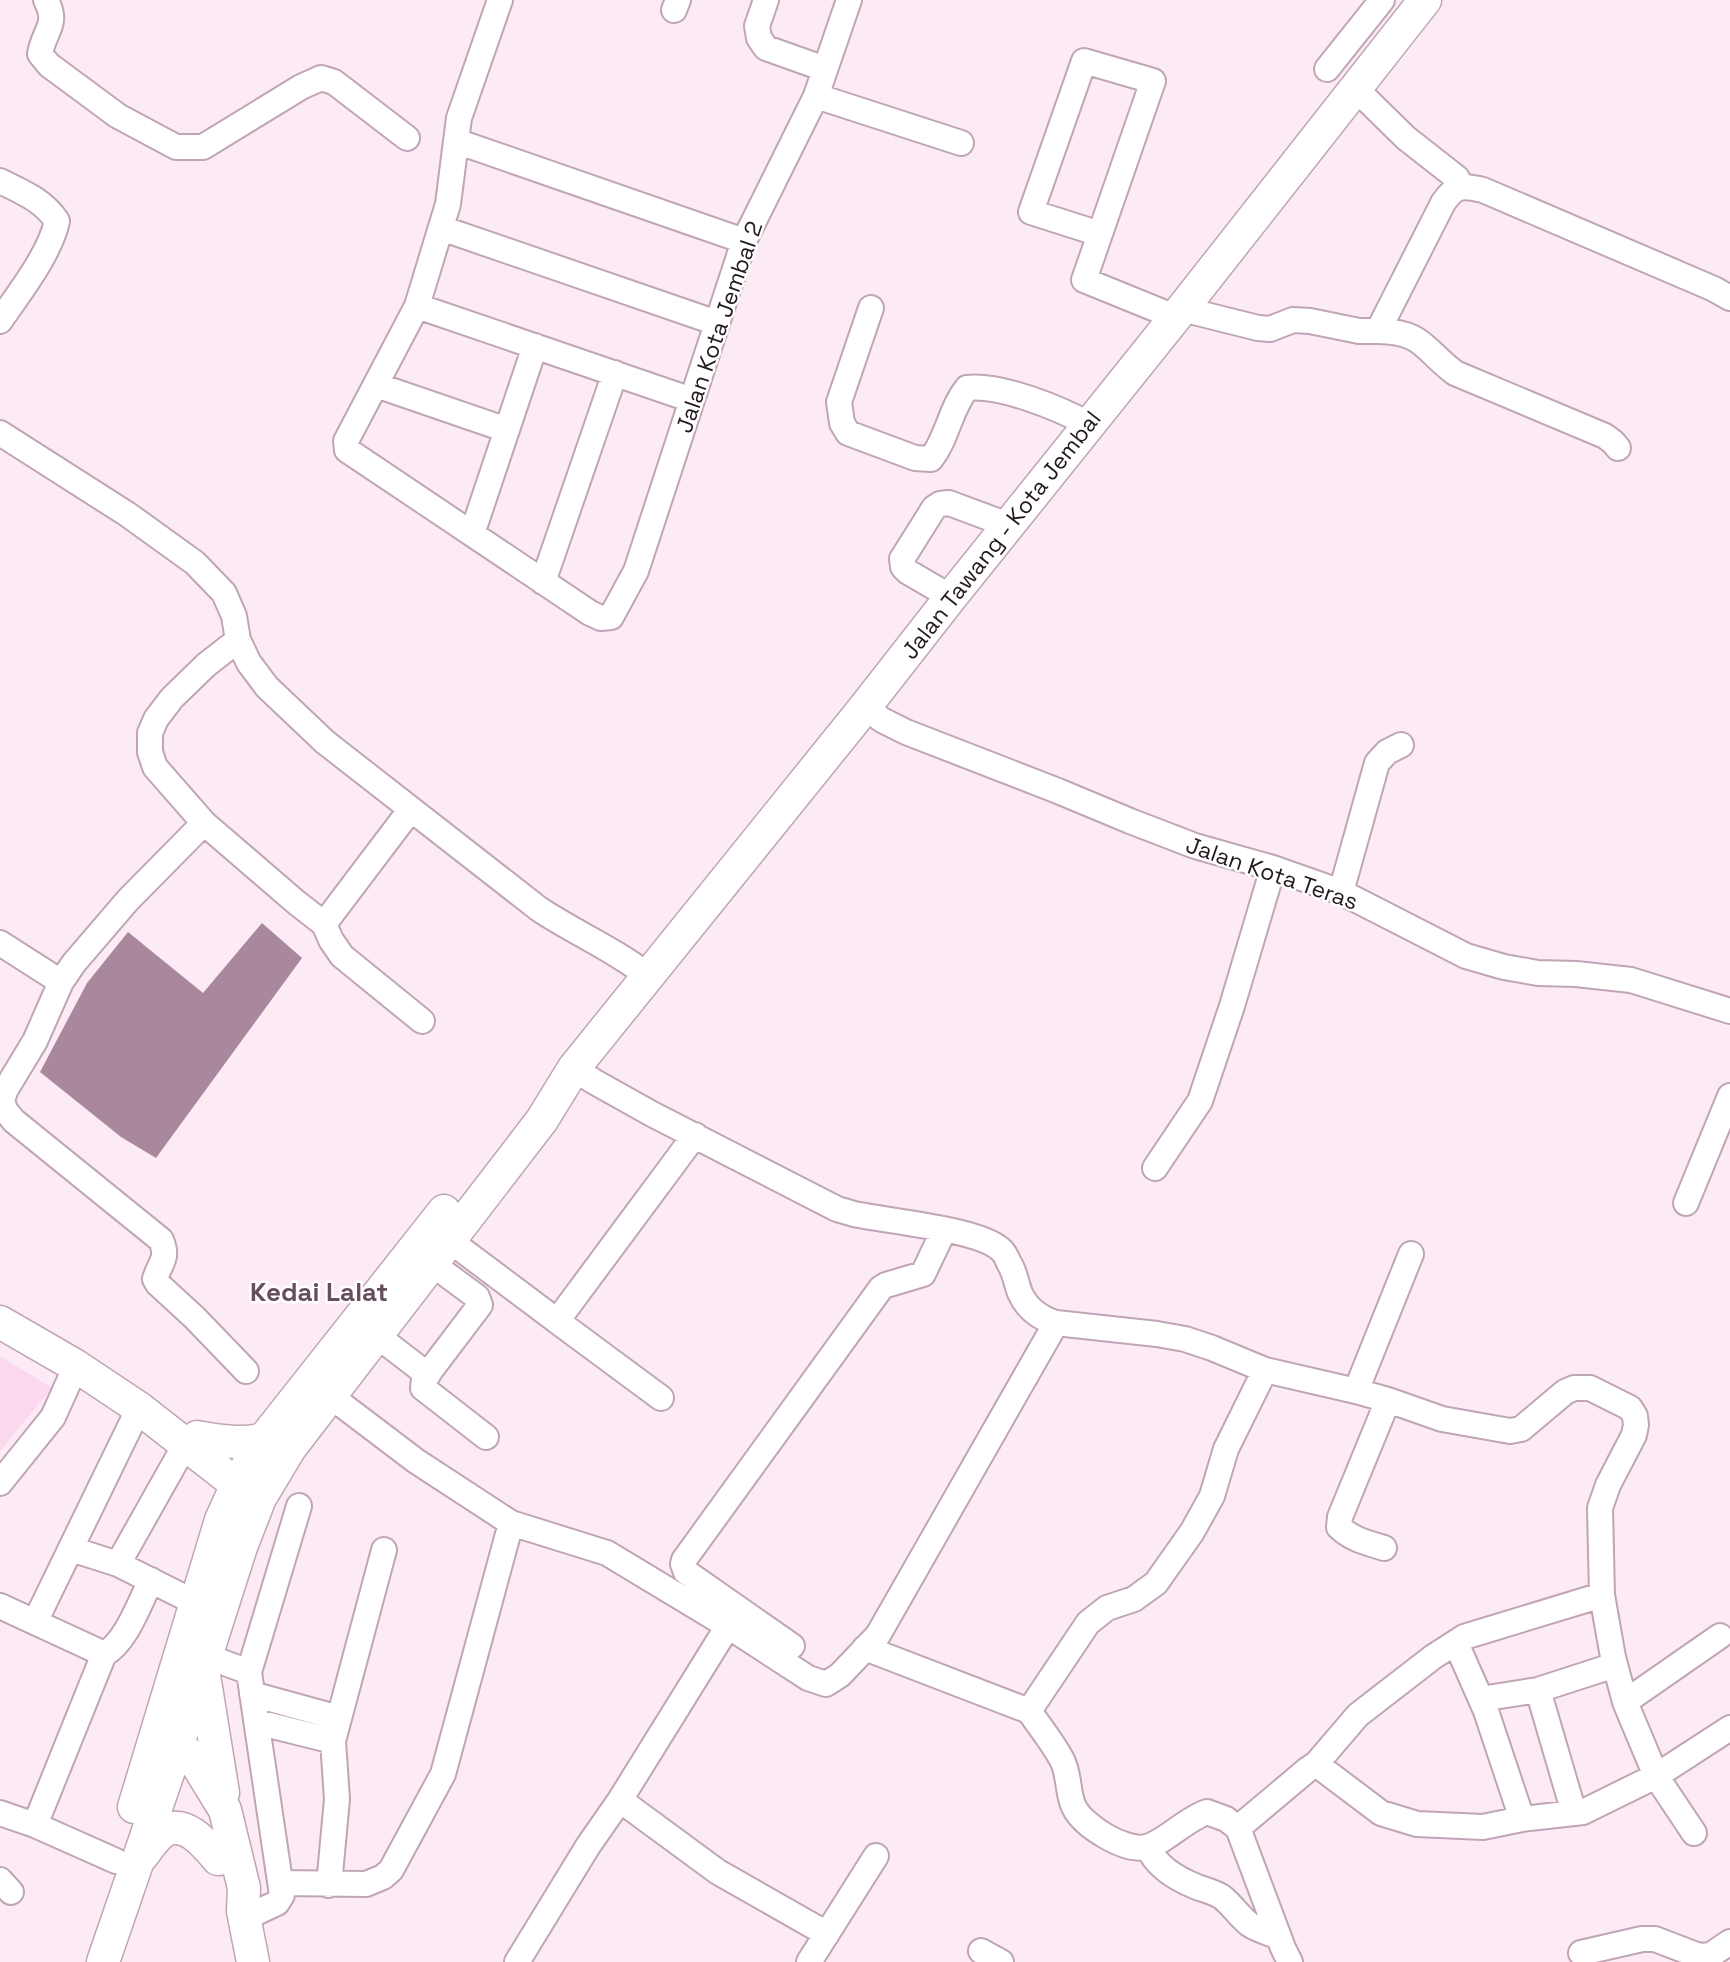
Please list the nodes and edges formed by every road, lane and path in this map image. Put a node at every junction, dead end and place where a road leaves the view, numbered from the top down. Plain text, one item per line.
1 (46, 0) edge
2 (499, 0) edge
3 (766, 0) edge
4 (849, 0) edge
5 (1382, 0) edge
6 (1425, 0) edge
7 (825, 69) junction
8 (1327, 69) dead end
9 (1356, 89) junction
10 (816, 96) junction
11 (407, 138) dead end
12 (457, 141) junction
13 (961, 143) dead end
14 (0, 181) edge
15 (1461, 187) junction
16 (441, 228) junction
17 (1100, 234) junction
18 (744, 241) junction
19 (1730, 298) edge
20 (417, 306) junction
21 (871, 308) dead end
22 (1179, 313) junction
23 (0, 321) edge
24 (717, 323) junction
25 (1378, 331) junction
26 (535, 346) junction
27 (615, 373) junction
28 (376, 385) junction
29 (692, 400) junction
30 (1088, 424) junction
31 (507, 430) junction
32 (0, 433) edge
33 (1618, 448) dead end
34 (1008, 525) junction
35 (471, 534) junction
36 (544, 582) junction
37 (951, 597) junction
38 (238, 640) junction
39 (865, 707) junction
40 (1401, 745) dead end
41 (411, 809) junction
42 (204, 823) junction
43 (1273, 868) junction
44 (1341, 892) junction
45 (324, 924) junction
46 (0, 943) edge
47 (648, 976) junction
48 (61, 982) junction
49 (1730, 1012) edge
50 (422, 1021) dead end
51 (574, 1068) junction
52 (1730, 1096) edge
53 (695, 1135) junction
54 (1155, 1168) dead end
55 (1686, 1203) dead end
56 (944, 1230) junction
57 (440, 1251) junction
58 (1410, 1254) dead end
59 (557, 1321) junction
60 (0, 1322) edge
61 (1056, 1323) junction
62 (376, 1335) junction
63 (76, 1366) junction
64 (1265, 1370) junction
65 (246, 1371) dead end
66 (428, 1375) junction
67 (1356, 1391) junction
68 (329, 1395) junction
69 (661, 1398) dead end
70 (1388, 1400) junction
71 (139, 1408) junction
72 (486, 1437) dead end
73 (264, 1439) junction
74 (192, 1444) junction
75 (253, 1481) junction
76 (0, 1483) edge
77 (299, 1506) dead end
78 (221, 1520) junction
79 (511, 1523) junction
80 (1384, 1548) dead end
81 (71, 1549) junction
82 (384, 1550) dead end
83 (118, 1564) junction
84 (151, 1580) junction
85 (1602, 1595) junction
86 (196, 1603) junction
87 (0, 1606) edge
88 (719, 1612) junction
89 (35, 1622) junction
90 (1720, 1636) dead end
91 (1456, 1643) junction
92 (792, 1646) dead end
93 (865, 1648) junction
94 (104, 1654) junction
95 (205, 1662) junction
96 (1615, 1665) junction
97 (251, 1683) junction
98 (1538, 1690) junction
99 (1481, 1699) junction
100 (1625, 1702) junction
101 (1029, 1711) junction
102 (257, 1722) junction
103 (1730, 1728) edge
104 (336, 1730) junction
105 (163, 1752) junction
106 (1316, 1764) junction
107 (1656, 1776) junction
108 (620, 1800) junction
109 (225, 1810) junction
110 (0, 1813) edge
111 (1574, 1813) junction
112 (1522, 1819) junction
113 (35, 1825) junction
114 (1238, 1828) junction
115 (1694, 1833) dead end
116 (1148, 1847) junction
117 (876, 1856) dead end
118 (218, 1859) junction
119 (127, 1862) junction
120 (282, 1883) junction
121 (329, 1885) junction
122 (244, 1915) junction
123 (827, 1934) junction
124 (1279, 1937) junction
125 (1730, 1942) edge
126 (1581, 1953) dead end
127 (520, 1961) edge
128 (86, 1962) edge
129 (103, 1962) edge
130 (253, 1962) edge
131 (809, 1962) edge
132 (1290, 1962) edge

1 - 11 street
2 - 12 street
3 - 7 street
4 - 7 street, Jalan Kota Jembal 2
5 - 8 street
6 - 9 main road, Jalan Tawang - Kota Jembal
7 - 10 street, Jalan Kota Jembal 2
9 - 15 street
9 - 22 main road, Jalan Tawang - Kota Jembal
10 - 13 street
10 - 18 street, Jalan Kota Jembal 2
12 - 16 street
12 - 18 street
14 - 23 street
15 - 19 street
15 - 25 street
16 - 20 street
16 - 24 street
17 - 17 street
17 - 22 street
18 - 24 street, Jalan Kota Jembal 2
20 - 26 street
20 - 28 street
21 - 30 street
22 - 25 street
22 - 30 main road, Jalan Tawang - Kota Jembal
24 - 29 street, Jalan Kota Jembal 2
25 - 33 street
26 - 27 street
26 - 31 street
27 - 29 street
27 - 36 street
28 - 31 street
28 - 35 street
29 - 36 street, Jalan Kota Jembal 2
30 - 34 main road, Jalan Tawang - Kota Jembal
31 - 35 street
32 - 38 street
34 - 37 main road, Jalan Tawang - Kota Jembal
34 - 37 street
35 - 36 street
37 - 39 main road, Jalan Tawang - Kota Jembal
38 - 41 street
38 - 42 street
39 - 43 street, Jalan Kota Teras
39 - 47 main road, Jalan Tawang - Kota Jembal
40 - 44 street
41 - 45 street
41 - 47 street
42 - 45 street
42 - 48 street
43 - 44 street, Jalan Kota Teras
43 - 54 street
44 - 49 street, Jalan Kota Teras
45 - 50 street
46 - 48 street
47 - 51 main road, Jalan Tawang - Kota Jembal
48 - 65 street
51 - 53 street
51 - 57 main road, Jalan Tawang - Kota Jembal
51 - 73 main road, Jalan Tawang - Kota Jembal
52 - 55 street
53 - 56 street
53 - 59 street
56 - 61 street
56 - 88 street
57 - 59 street
57 - 62 main road, Jalan Tawang - Kota Jembal
57 - 66 street
58 - 67 street
59 - 69 street
60 - 63 main road
61 - 64 street
61 - 93 street
62 - 66 street
62 - 68 main road, Jalan Tawang - Kota Jembal
63 - 71 main road
63 - 76 street
64 - 67 street
64 - 101 street
66 - 72 street
67 - 70 street
68 - 75 main road, Jalan Tawang - Kota Jembal
68 - 79 street
70 - 80 street
70 - 85 street
71 - 74 main road
71 - 81 street
73 - 74 main road
73 - 75 main road, Jalan Tawang - Kota Jembal
74 - 75 main road
74 - 78 main road
74 - 83 street
75 - 78 main road
75 - 95 main road
77 - 97 street
78 - 86 main road
79 - 88 street
79 - 121 street
81 - 83 street
81 - 89 street
82 - 104 street
83 - 84 street
84 - 86 street
84 - 94 street
85 - 91 street
85 - 96 street
86 - 105 main road
87 - 89 street
88 - 92 street
88 - 93 street
88 - 108 street
89 - 94 street
90 - 100 street
91 - 99 street
91 - 106 street
93 - 101 street
94 - 113 street
95 - 97 street
95 - 105 main road
95 - 109 main road
96 - 98 street
96 - 100 street
97 - 102 street
97 - 104 street
98 - 99 street
98 - 111 street
99 - 112 street
100 - 107 street
101 - 116 street
102 - 104 street
102 - 120 street
103 - 107 street
104 - 121 street
105 - 109 main road
105 - 118 main road
105 - 119 main road
106 - 112 street
106 - 114 street
107 - 111 street
107 - 115 street
108 - 123 street
108 - 127 street
109 - 122 main road
110 - 113 street
111 - 112 street
113 - 119 street
114 - 116 street
114 - 124 street
116 - 124 street
117 - 123 street
118 - 119 main road
118 - 122 main road
119 - 128 main road
119 - 129 main road
120 - 121 street
120 - 122 street
122 - 130 main road
123 - 131 street
124 - 132 street
125 - 126 street

